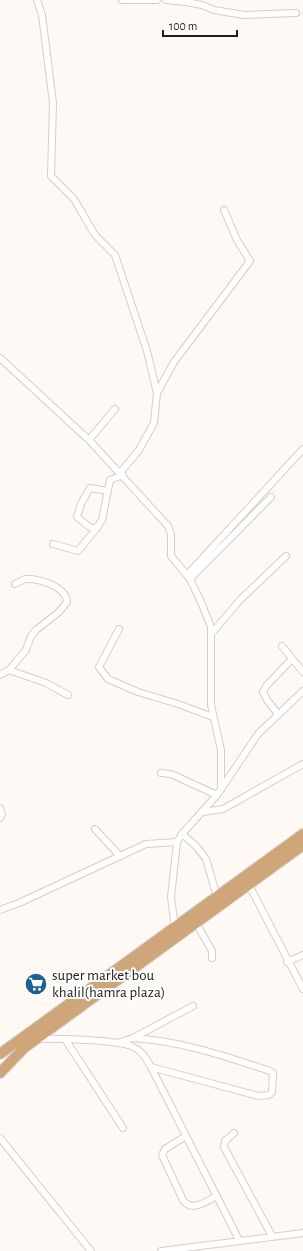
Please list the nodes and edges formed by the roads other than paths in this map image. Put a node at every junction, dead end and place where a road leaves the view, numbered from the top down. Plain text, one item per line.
1 (37, 0) edge
2 (122, 0) edge
3 (157, 0) edge
4 (166, 0) edge
5 (296, 13) dead end
6 (224, 210) dead end
7 (0, 358) edge
8 (157, 393) junction
9 (115, 409) dead end
10 (89, 440) junction
11 (303, 449) edge
12 (121, 474) junction
13 (108, 491) junction
14 (271, 497) dead end
15 (96, 529) junction
16 (53, 544) dead end
17 (286, 556) dead end
18 (188, 577) junction
19 (15, 584) dead end
20 (119, 629) dead end
21 (212, 633) junction
22 (282, 646) dead end
23 (292, 659) junction
24 (9, 670) junction
25 (303, 671) edge
26 (0, 675) edge
27 (303, 691) edge
28 (68, 696) dead end
29 (278, 714) junction
30 (213, 717) junction
31 (303, 764) edge
32 (161, 773) dead end
33 (221, 789) junction
34 (217, 795) junction
35 (0, 808) edge
36 (203, 812) junction
37 (0, 818) edge
38 (95, 829) dead end
39 (182, 834) junction
40 (303, 834) edge
41 (177, 842) junction
42 (303, 845) edge
43 (120, 856) junction
44 (249, 885) junction
45 (217, 897) junction
46 (0, 910) edge
47 (196, 923) junction
48 (175, 928) junction
49 (303, 955) edge
50 (212, 958) dead end
51 (287, 962) junction
52 (303, 989) edge
53 (193, 1006) dead end
54 (133, 1038) junction
55 (37, 1039) junction
56 (65, 1039) junction
57 (116, 1044) junction
58 (0, 1054) edge
59 (151, 1067) junction
60 (0, 1073) edge
61 (123, 1128) dead end
62 (234, 1133) dead end
63 (186, 1136) junction
64 (0, 1138) edge
65 (216, 1196) junction
66 (303, 1233) edge
67 (272, 1236) junction
68 (238, 1240) junction
69 (199, 1245) junction
70 (91, 1251) edge
71 (161, 1251) edge
72 (204, 1251) edge

1 - 8 street
2 - 3 street
4 - 5 street
6 - 8 street
7 - 10 street
8 - 12 street
9 - 10 street
10 - 12 street
11 - 18 street
12 - 13 street
12 - 18 street
13 - 15 street
13 - 15 street
14 - 18 street
15 - 16 street
17 - 21 street
18 - 21 street
19 - 24 street
20 - 30 street
21 - 30 street
22 - 23 street
23 - 25 street
23 - 29 street
24 - 26 street
24 - 28 street
27 - 29 street
29 - 33 street
30 - 33 street
31 - 36 street
32 - 34 street
33 - 34 street
34 - 36 street
35 - 37 street
36 - 39 street
38 - 43 street
39 - 41 street
39 - 45 street
40 - 45 highway
41 - 43 street
41 - 48 street
42 - 44 highway
43 - 46 street
44 - 47 highway
44 - 51 street
45 - 48 highway
47 - 50 street
47 - 55 highway
48 - 58 highway
49 - 51 street
51 - 52 street
53 - 54 street
54 - 57 street
54 - 59 street
55 - 56 street
55 - 60 highway
56 - 57 street
56 - 61 street
57 - 59 street
59 - 63 street
62 - 67 street
63 - 65 street
63 - 65 street
64 - 70 street
65 - 68 street
66 - 67 street
67 - 68 street
68 - 69 street
69 - 71 street
69 - 72 street

